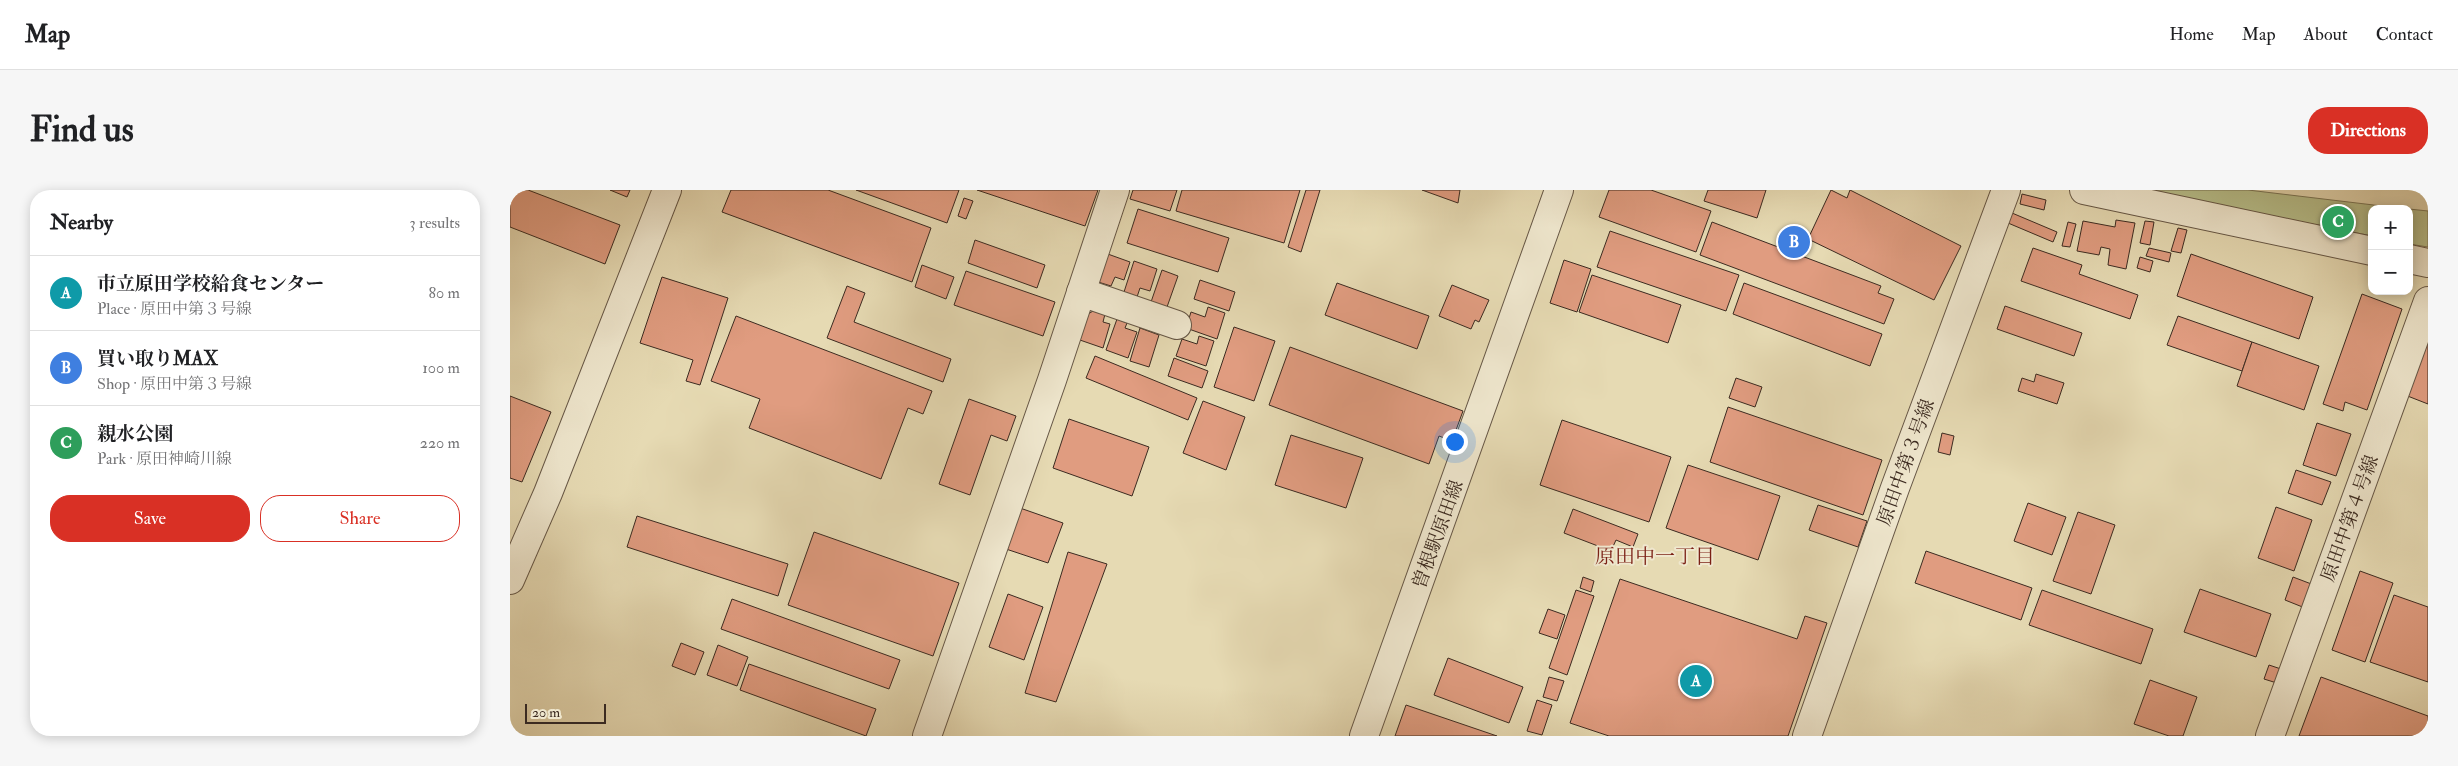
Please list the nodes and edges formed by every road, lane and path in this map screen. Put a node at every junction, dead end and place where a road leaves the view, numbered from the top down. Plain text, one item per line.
1 (667, 190) edge
2 (1115, 190) edge
3 (1560, 190) edge
4 (2006, 190) edge
5 (2084, 190) edge
6 (2368, 250) edge
7 (2413, 260) edge
8 (2428, 263) edge
9 (1081, 292) junction
10 (2428, 301) edge
11 (1177, 325) dead end
12 (510, 580) edge
13 (927, 736) edge
14 (1364, 736) edge
15 (1807, 736) edge
16 (2270, 736) edge

1 - 12 street
2 - 9 street
3 - 14 street, 曽根駅原田線
4 - 15 street, 原田中第３号線
5 - 6 street
7 - 8 street
9 - 11 street
9 - 13 street
10 - 16 street, 原田中第４号線

